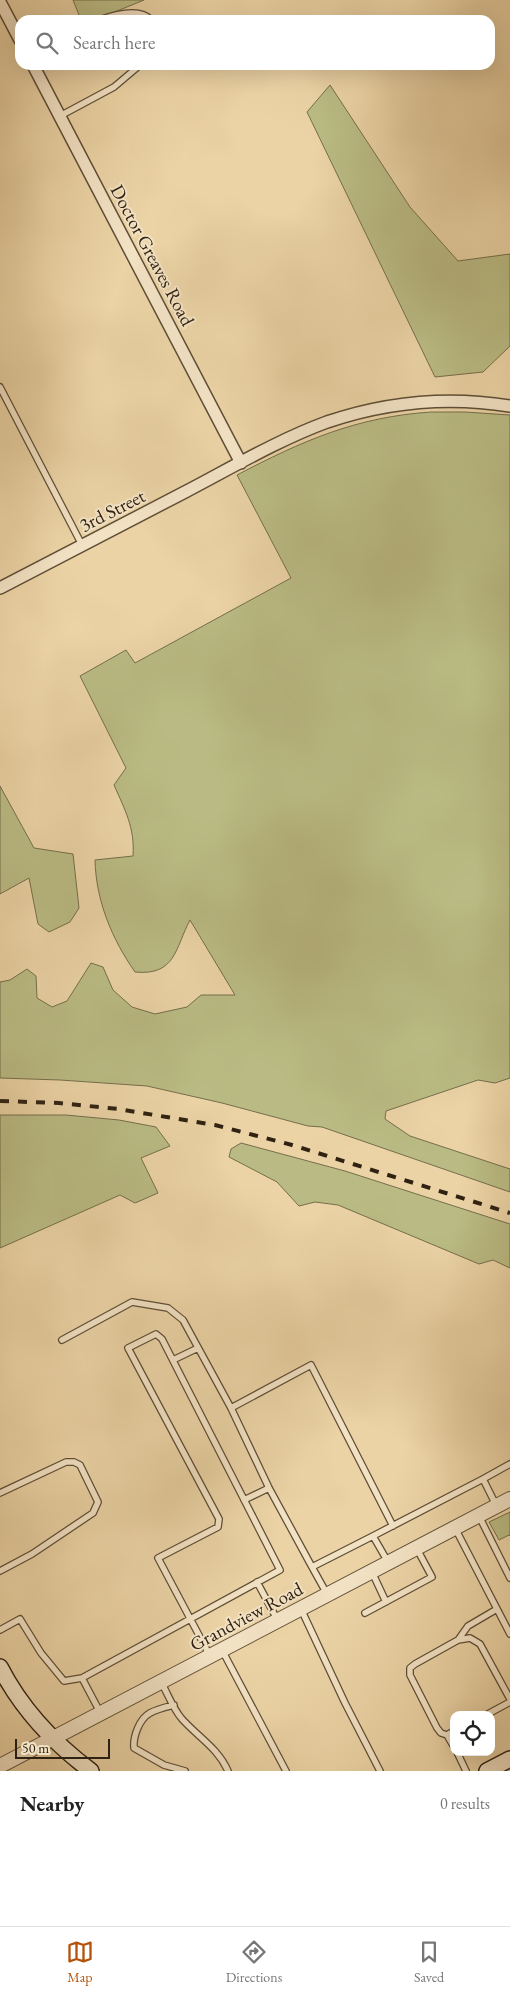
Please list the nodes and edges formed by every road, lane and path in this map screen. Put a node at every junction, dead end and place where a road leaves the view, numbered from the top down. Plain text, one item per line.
1 (0, 2) edge
2 (124, 15) edge
3 (144, 15) edge
4 (15, 30) edge
5 (36, 70) edge
6 (134, 70) edge
7 (60, 116) junction
8 (0, 387) edge
9 (510, 406) edge
10 (241, 463) junction
11 (82, 545) junction
12 (0, 588) edge
13 (62, 1340) dead end
14 (198, 1348) junction
15 (173, 1360) junction
16 (230, 1408) junction
17 (510, 1464) edge
18 (483, 1479) junction
19 (269, 1488) junction
20 (0, 1493) edge
21 (510, 1499) edge
22 (244, 1500) junction
23 (496, 1506) junction
24 (479, 1516) junction
25 (393, 1526) junction
26 (455, 1528) junction
27 (374, 1536) junction
28 (417, 1549) junction
29 (389, 1564) junction
30 (312, 1567) junction
31 (0, 1571) edge
32 (372, 1572) junction
33 (510, 1578) edge
34 (257, 1582) junction
35 (327, 1596) junction
36 (386, 1602) junction
37 (301, 1609) junction
38 (497, 1609) junction
39 (365, 1613) dead end
40 (190, 1618) junction
41 (278, 1621) junction
42 (0, 1630) edge
43 (510, 1634) edge
44 (458, 1640) junction
45 (216, 1653) junction
46 (0, 1667) edge
47 (82, 1678) junction
48 (161, 1682) junction
49 (510, 1700) edge
50 (174, 1705) junction
51 (492, 1711) edge
52 (101, 1714) junction
53 (450, 1733) edge
54 (447, 1735) junction
55 (54, 1738) junction
56 (450, 1740) edge
57 (459, 1756) edge
58 (508, 1762) edge
59 (164, 1765) junction
60 (0, 1766) edge
61 (92, 1771) edge
62 (160, 1771) edge
63 (185, 1771) edge
64 (228, 1771) edge
65 (286, 1771) edge
66 (380, 1771) edge
67 (466, 1771) edge
68 (487, 1771) edge

1 - 4 street
2 - 3 lane
5 - 7 street, Doctor Greaves Road
6 - 7 lane
7 - 10 street, Doctor Greaves Road
8 - 11 lane
9 - 10 street, 3rd Street
10 - 11 street, 3rd Street
11 - 12 street, 3rd Street
13 - 14 lane
14 - 15 lane
14 - 16 lane
15 - 22 lane
15 - 40 lane
16 - 19 lane
16 - 25 lane
17 - 18 lane
18 - 23 lane
18 - 25 lane
19 - 22 lane
19 - 30 lane
20 - 31 lane
21 - 23 street, Grandview Road
22 - 34 lane
23 - 24 street, Grandview Road
24 - 26 street, Grandview Road
24 - 33 lane
25 - 27 lane
26 - 28 street, Grandview Road
26 - 38 lane
27 - 29 lane
27 - 30 lane
28 - 29 street, Grandview Road
28 - 36 lane
29 - 32 street, Grandview Road
30 - 35 lane
32 - 35 street, Grandview Road
32 - 36 lane
34 - 40 lane
34 - 41 lane
35 - 37 street, Grandview Road
36 - 39 lane
37 - 41 street, Grandview Road
37 - 66 lane
38 - 43 lane
38 - 44 lane
40 - 45 lane
40 - 47 lane
41 - 45 street, Grandview Road
42 - 47 lane
44 - 49 lane
44 - 54 lane
45 - 48 street, Grandview Road
45 - 65 lane
46 - 55 main road
47 - 52 lane
48 - 50 lane
48 - 52 street, Grandview Road
49 - 51 lane
50 - 59 lane
50 - 64 lane
52 - 55 street, Grandview Road
53 - 54 lane
54 - 56 lane
55 - 60 street, Grandview Road
55 - 61 main road
57 - 67 lane
58 - 68 main road
59 - 62 lane
59 - 63 lane

